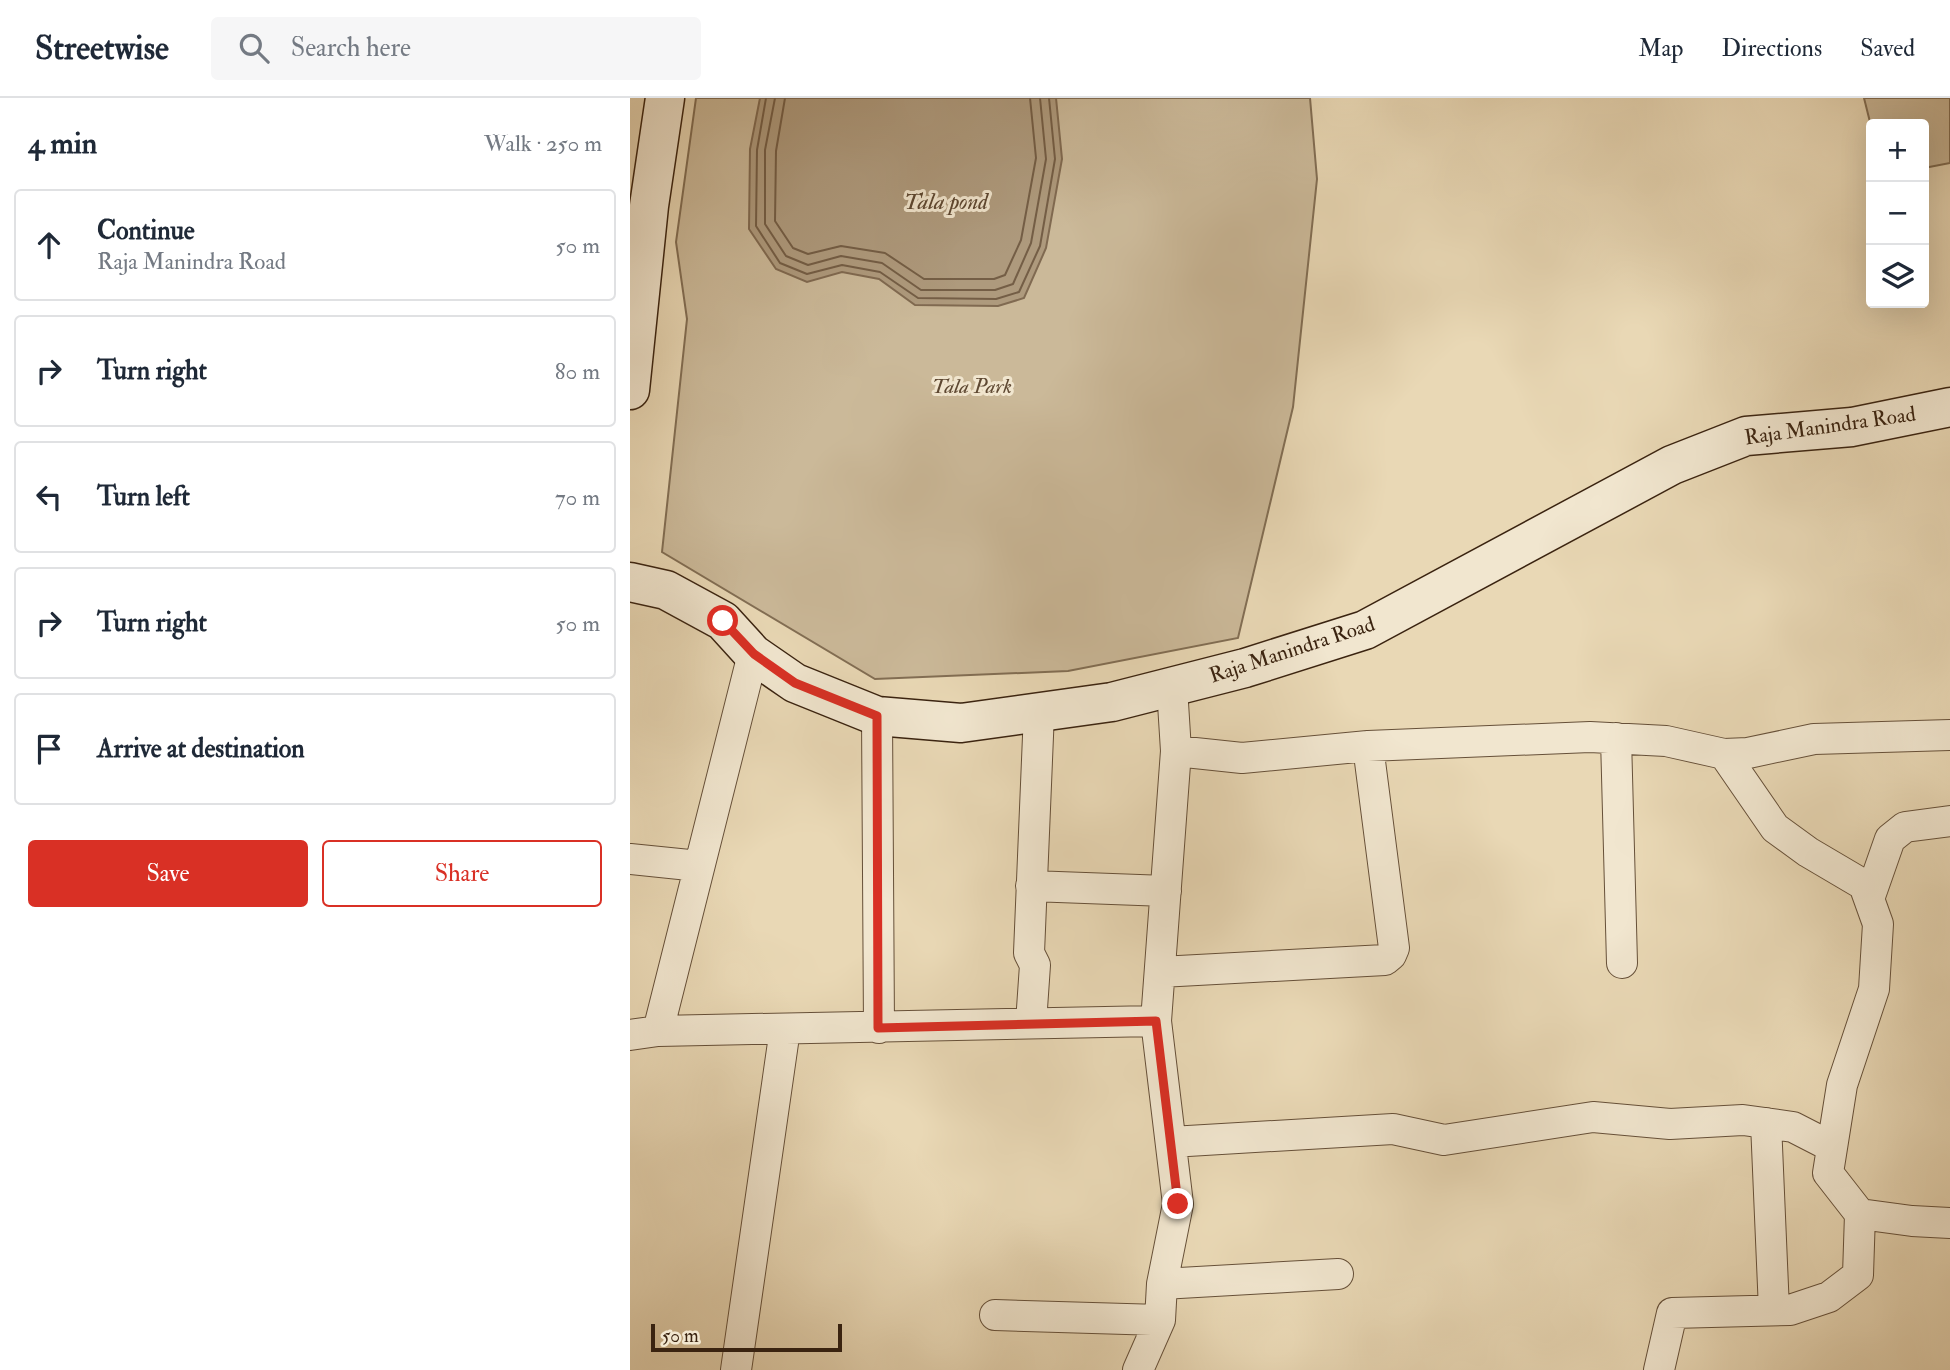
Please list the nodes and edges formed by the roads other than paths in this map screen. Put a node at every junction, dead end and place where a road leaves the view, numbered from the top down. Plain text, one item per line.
1 (640, 98) edge
2 (665, 98) edge
3 (630, 190) edge
4 (630, 390) edge
5 (1950, 407) edge
6 (630, 582) edge
7 (754, 654) junction
8 (1172, 687) junction
9 (1039, 712) junction
10 (877, 716) junction
11 (1950, 735) edge
12 (1616, 738) junction
13 (1368, 746) junction
14 (1176, 751) junction
15 (1724, 754) junction
16 (1950, 821) edge
17 (630, 859) edge
18 (699, 866) junction
19 (1031, 886) junction
20 (1166, 891) junction
21 (1869, 899) junction
22 (1622, 963) dead end
23 (1160, 971) junction
24 (1156, 1021) junction
25 (1031, 1023) junction
26 (878, 1028) junction
27 (785, 1029) junction
28 (644, 1033) edge
29 (1766, 1123) junction
30 (1171, 1142) junction
31 (1832, 1147) junction
32 (1860, 1214) junction
33 (1950, 1223) edge
34 (1338, 1274) dead end
35 (1162, 1284) junction
36 (1774, 1310) junction
37 (995, 1315) dead end
38 (1160, 1320) junction
39 (736, 1370) edge
40 (1138, 1370) edge
41 (1659, 1370) edge

1 - 3 street
2 - 4 street
5 - 8 street, Raja Manindra Road
6 - 7 street, Raja Manindra Road
7 - 10 street, Raja Manindra Road
7 - 18 street
8 - 9 street, Raja Manindra Road
8 - 14 street
9 - 10 street, Raja Manindra Road
9 - 19 street
10 - 26 street
11 - 15 street
12 - 13 street
12 - 15 street
12 - 22 street
13 - 14 street
13 - 23 street
14 - 20 street
15 - 21 street
16 - 21 street
17 - 18 street
18 - 28 street
19 - 20 street
19 - 25 street
20 - 23 street
21 - 31 street
23 - 24 street
24 - 25 street
24 - 30 street
25 - 26 street
26 - 27 street
27 - 28 street
27 - 39 street
29 - 30 street
29 - 31 street
29 - 36 street
30 - 35 street
31 - 32 street
32 - 33 street
32 - 36 street
34 - 35 street
35 - 38 street
36 - 41 street
37 - 38 street
38 - 40 street

